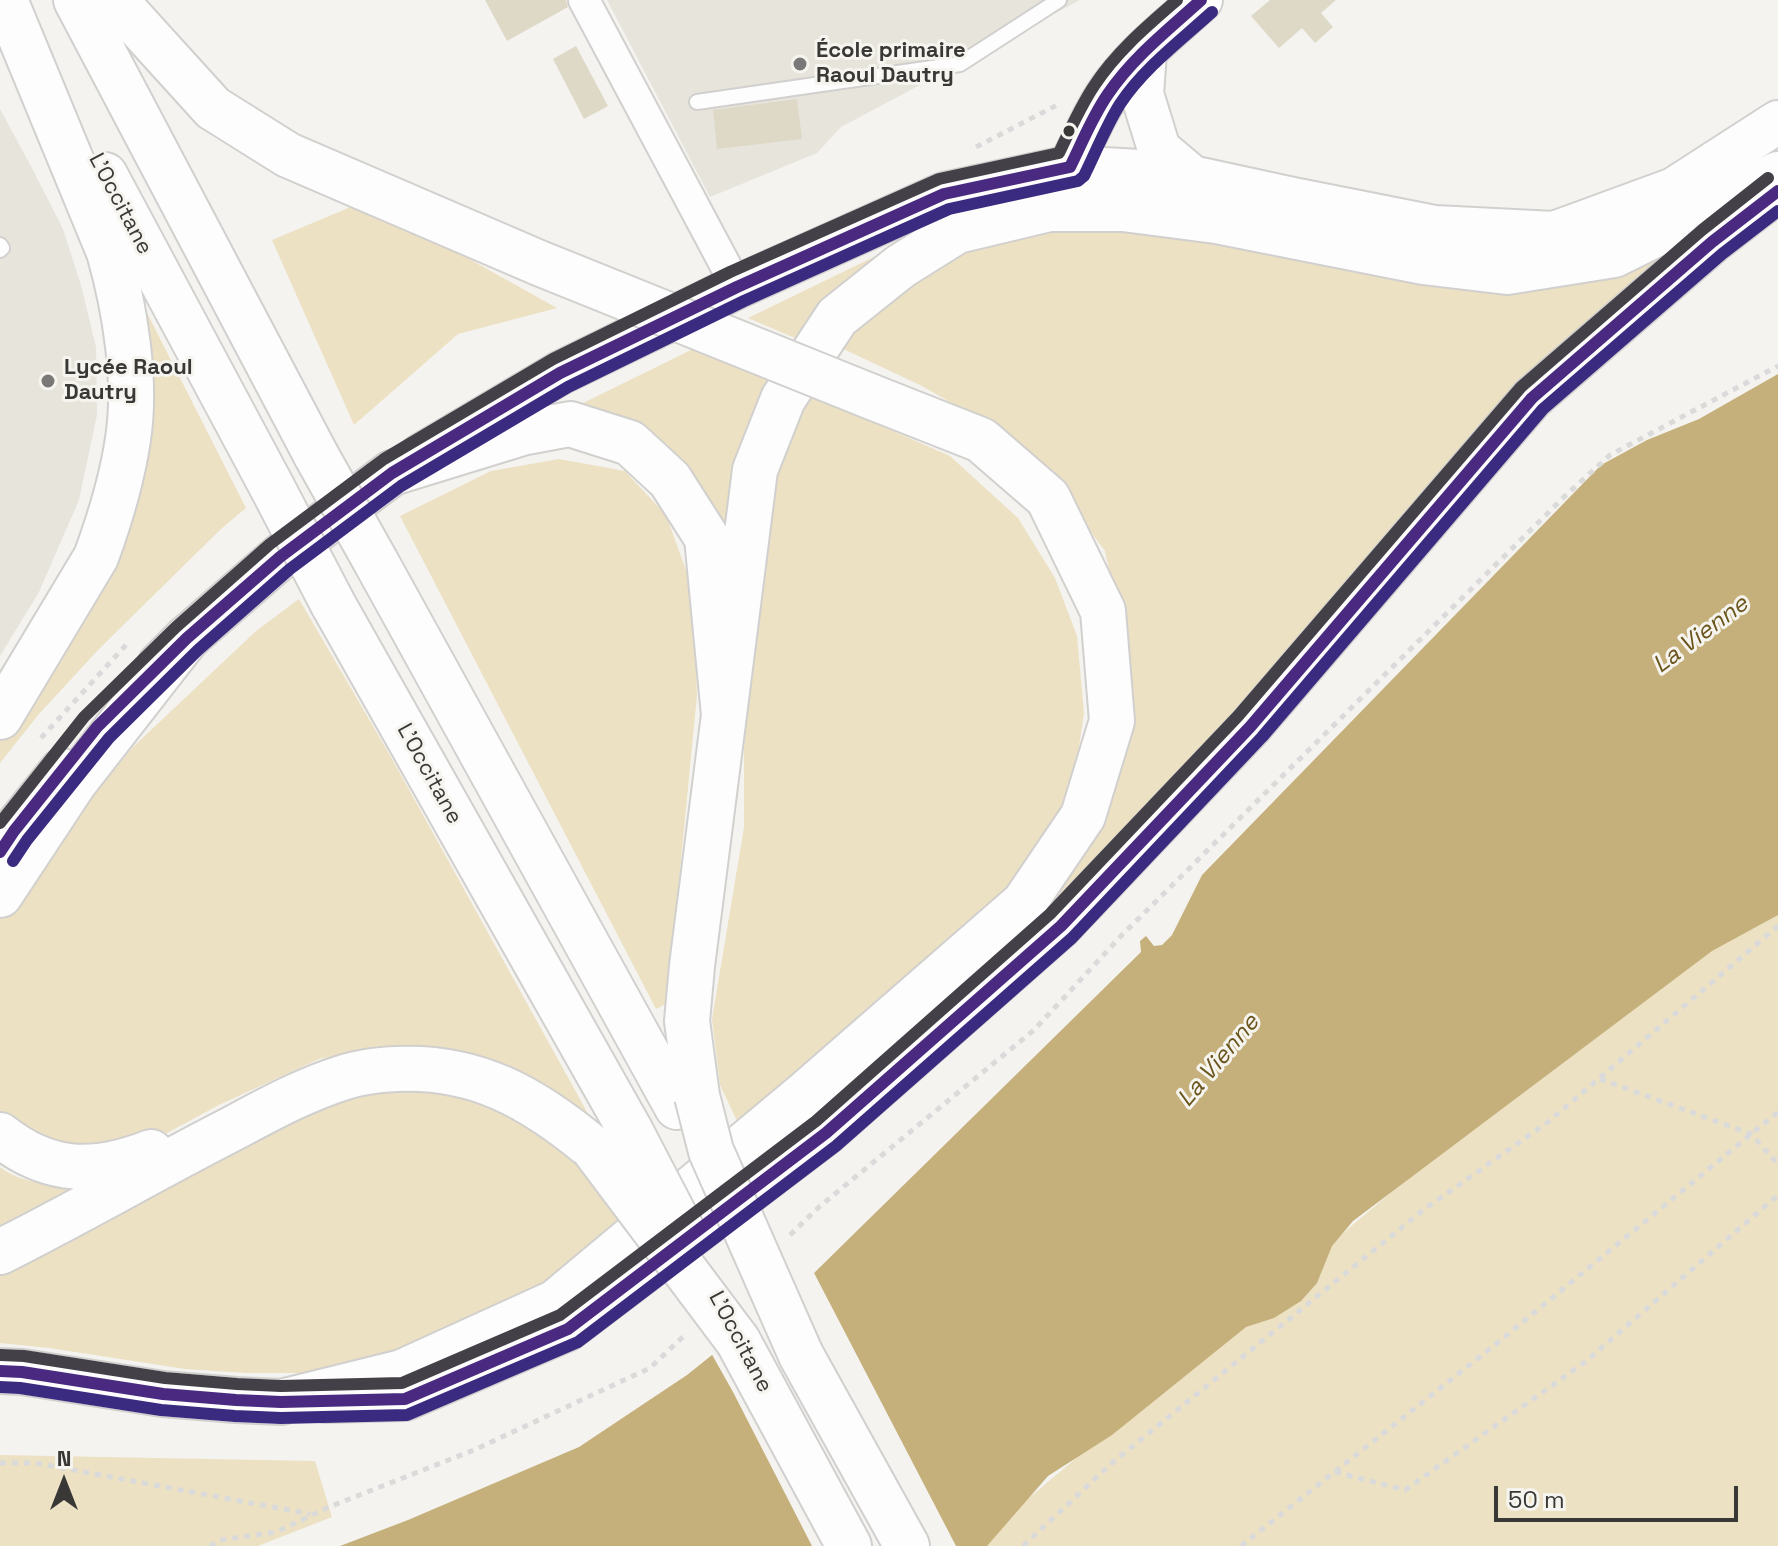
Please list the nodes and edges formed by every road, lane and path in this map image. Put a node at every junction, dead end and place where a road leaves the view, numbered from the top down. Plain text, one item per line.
1 (5, 0) edge
2 (11, 0) edge
3 (76, 0) edge
4 (115, 0) edge
5 (584, 0) edge
6 (1059, 0) edge
7 (1201, 0) edge
8 (1145, 52) junction
9 (697, 102) dead end
10 (1778, 122) edge
11 (1070, 167) junction
12 (1778, 174) edge
13 (1191, 176) junction
14 (1778, 191) edge
15 (737, 287) junction
16 (392, 473) junction
17 (187, 638) junction
18 (724, 715) junction
19 (0, 717) edge
20 (0, 852) edge
21 (0, 895) edge
22 (1778, 926) edge
23 (1599, 1079) junction
24 (687, 1102) junction
25 (1778, 1112) edge
26 (227, 1131) junction
27 (1751, 1134) junction
28 (0, 1135) edge
29 (612, 1139) junction
30 (1778, 1164) edge
31 (1778, 1195) edge
32 (0, 1252) edge
33 (0, 1371) edge
34 (281, 1402) junction
35 (0, 1463) edge
36 (1335, 1472) junction
37 (329, 1507) dead end
38 (313, 1514) junction
39 (210, 1546) edge
40 (849, 1546) edge
41 (907, 1546) edge
42 (1023, 1546) edge
43 (1241, 1546) edge

1 - 19 main road
2 - 29 main road, L'Occitane, bridge
3 - 24 main road, bridge
4 - 34 main road, bridge
5 - 15 street
6 - 9 lane
7 - 8 main road
8 - 11 main road
8 - 13 main road
10 - 13 main road
11 - 13 main road
11 - 15 main road
12 - 18 main road
14 - 34 main road
15 - 16 main road
16 - 17 main road
16 - 18 main road
17 - 20 main road
17 - 21 main road
18 - 24 main road
22 - 23 path
23 - 27 path
23 - 42 path
24 - 41 main road, bridge
25 - 27 path
26 - 28 main road
26 - 29 main road
26 - 32 main road
27 - 30 path
27 - 36 path
29 - 40 main road, L'Occitane, bridge
31 - 36 path
33 - 34 main road
35 - 38 path
36 - 43 path
37 - 38 path
38 - 39 path

